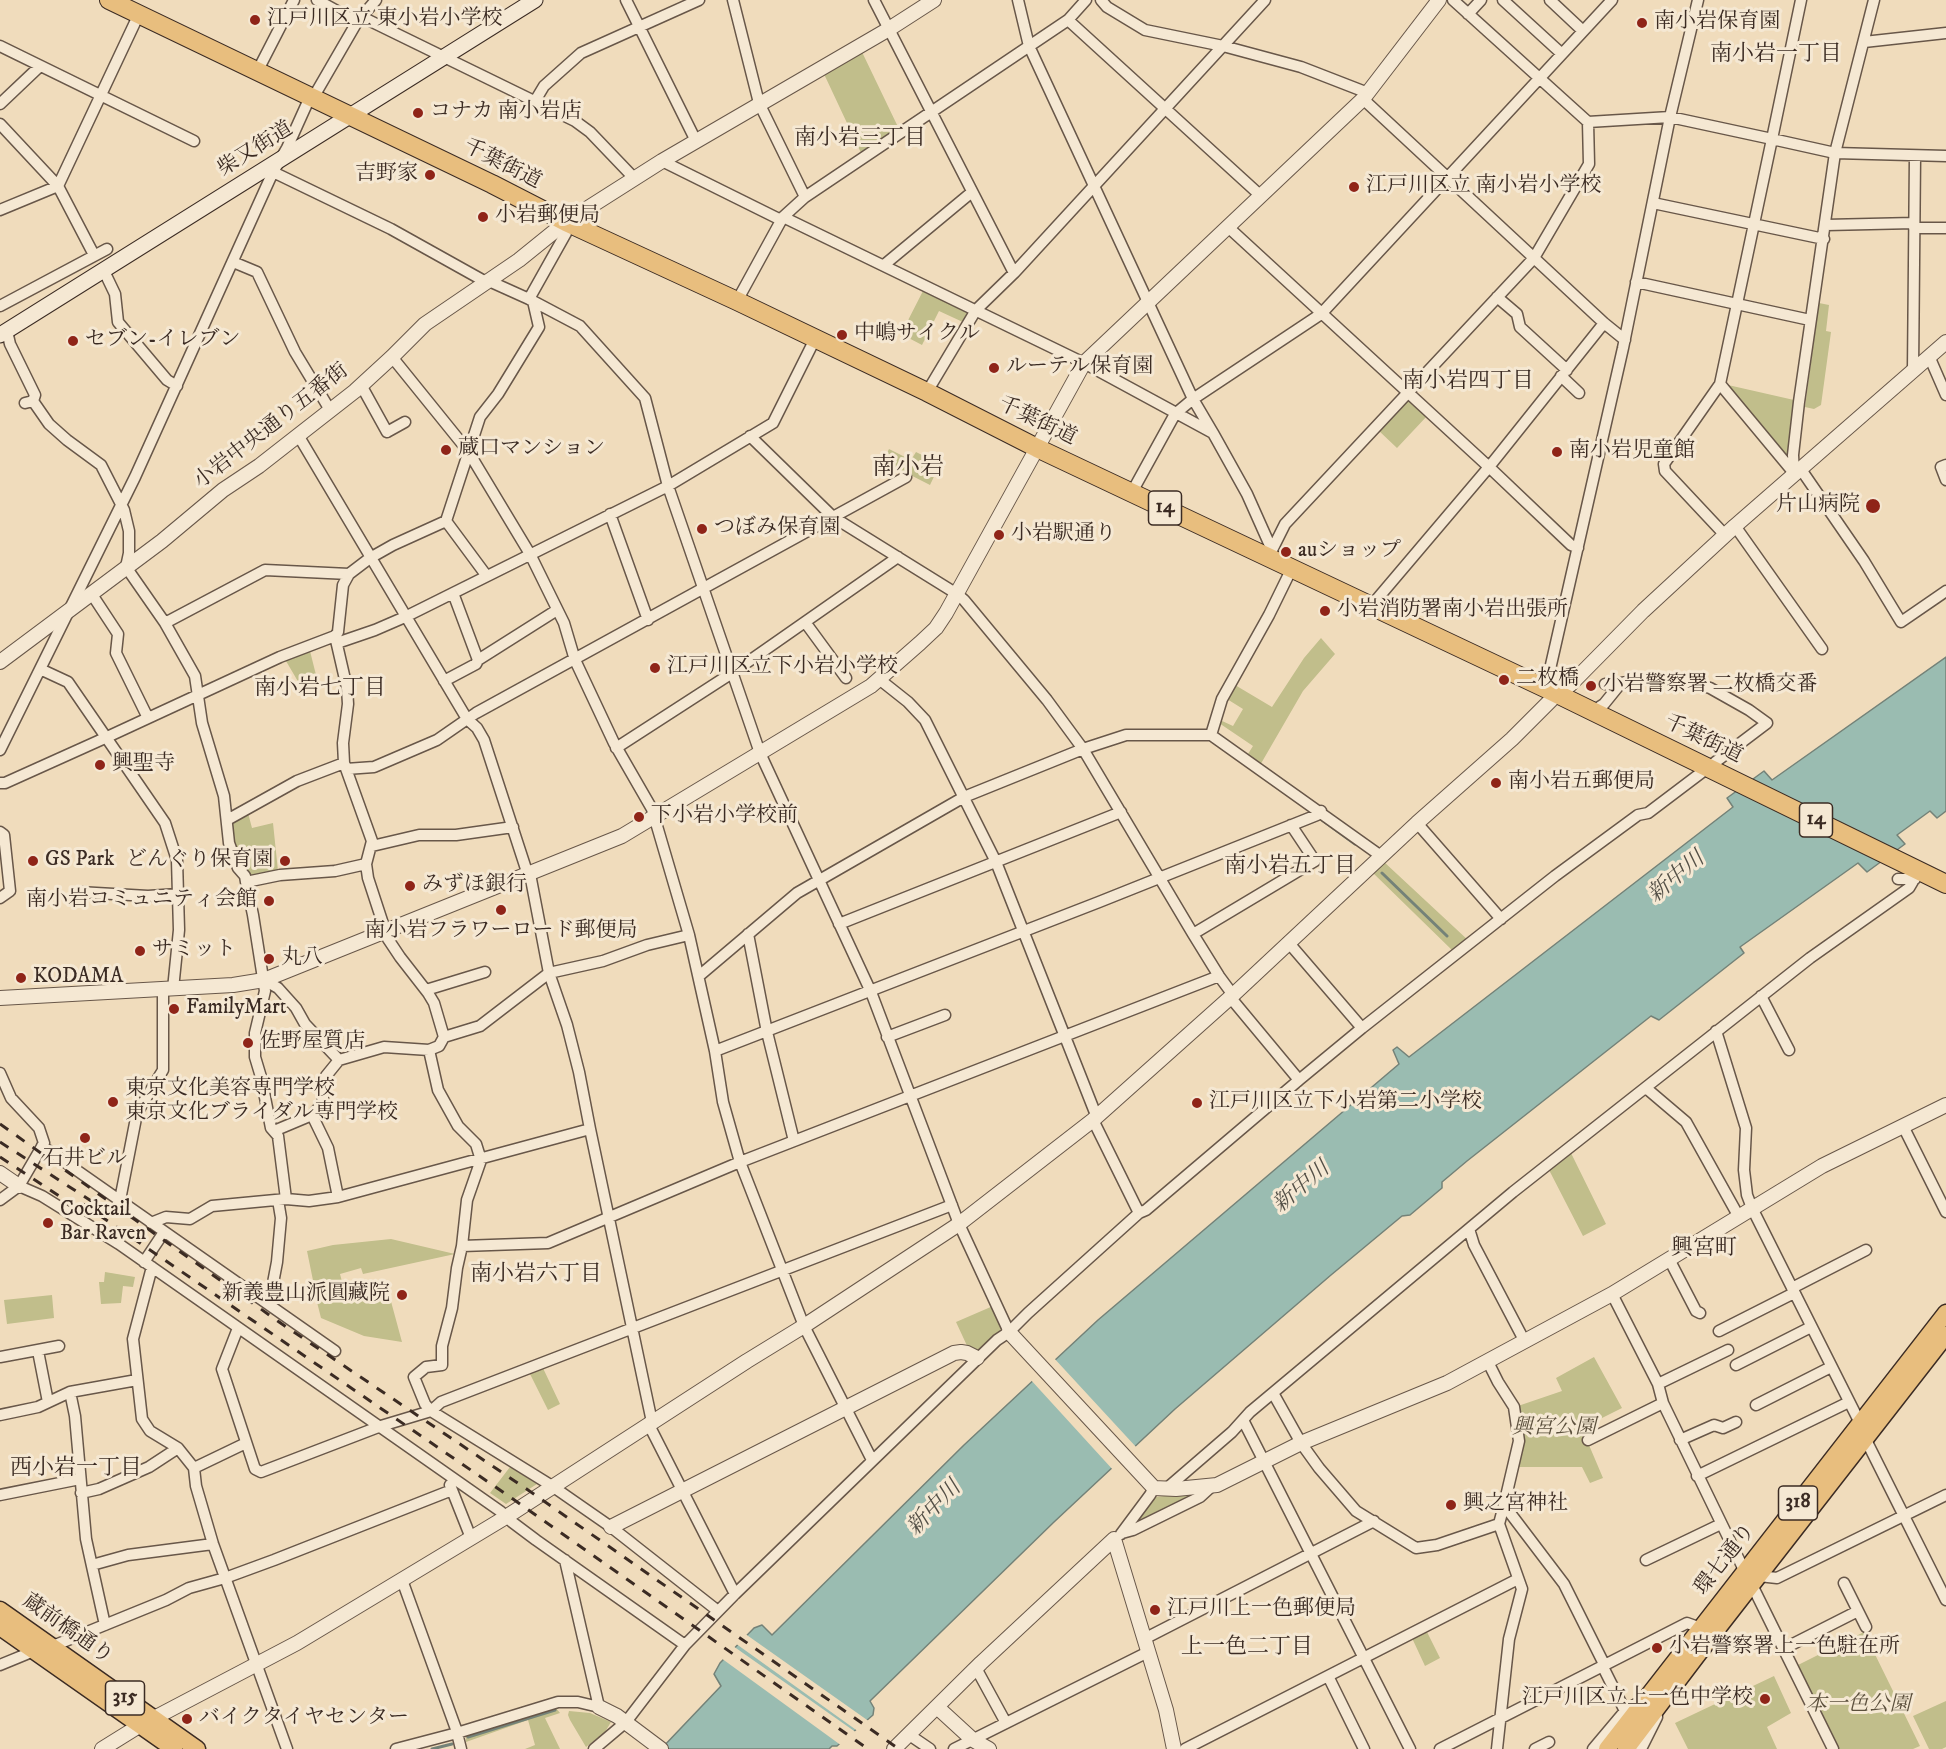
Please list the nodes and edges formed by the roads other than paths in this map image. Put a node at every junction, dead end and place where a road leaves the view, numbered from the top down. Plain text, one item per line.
1 (109, 0) edge
2 (294, 0) edge
3 (317, 0) edge
4 (376, 0) edge
5 (535, 0) edge
6 (626, 0) edge
7 (699, 0) edge
8 (733, 0) edge
9 (874, 0) edge
10 (934, 0) edge
11 (1018, 0) edge
12 (1086, 0) edge
13 (1101, 0) edge
14 (1440, 0) edge
15 (1453, 0) edge
16 (1481, 0) edge
17 (1503, 0) edge
18 (1550, 0) edge
19 (1698, 0) edge
20 (1801, 0) edge
21 (1874, 0) edge
22 (1262, 1) edge
23 (1606, 2) edge
24 (139, 14) junction
25 (1468, 14) junction
26 (359, 19) junction
27 (1068, 20) junction
28 (640, 27) junction
29 (889, 28) junction
30 (1583, 31) junction
31 (1946, 33) edge
32 (1864, 42) junction
33 (0, 46) edge
34 (1029, 46) junction
35 (1223, 46) junction
36 (1562, 54) junction
37 (445, 56) junction
38 (40, 66) junction
39 (257, 72) junction
40 (1539, 78) junction
41 (101, 95) junction
42 (1365, 96) junction
43 (311, 98) junction
44 (535, 101) junction
45 (759, 103) junction
46 (0, 104) edge
47 (1165, 107) junction
48 (932, 111) junction
49 (349, 116) junction
50 (1670, 117) junction
51 (1588, 122) junction
52 (0, 124) edge
53 (1772, 139) junction
54 (194, 141) dead end
55 (696, 141) junction
56 (1835, 153) junction
57 (1915, 156) junction
58 (1946, 156) edge
59 (662, 161) junction
60 (277, 166) junction
61 (1447, 177) junction
62 (634, 178) junction
63 (1094, 185) junction
64 (58, 186) junction
65 (972, 192) junction
66 (1261, 196) junction
67 (805, 197) junction
68 (1653, 203) junction
69 (0, 210) edge
70 (782, 219) junction
71 (566, 222) junction
72 (1754, 224) junction
73 (1826, 225) junction
74 (1914, 226) junction
75 (1228, 227) junction
76 (1946, 228) edge
77 (1824, 239) junction
78 (107, 249) dead end
79 (94, 255) junction
80 (1534, 258) junction
81 (233, 262) junction
82 (884, 264) junction
83 (104, 271) junction
84 (1014, 273) junction
85 (488, 281) junction
86 (1636, 282) junction
87 (1497, 297) junction
88 (531, 300) junction
89 (737, 301) junction
90 (1148, 303) junction
91 (1736, 304) junction
92 (0, 306) edge
93 (976, 310) junction
94 (1321, 314) junction
95 (1810, 320) junction
96 (1604, 323) junction
97 (3, 333) edge
98 (815, 339) junction
99 (1624, 340) junction
100 (1946, 342) edge
101 (1929, 356) junction
102 (392, 357) junction
103 (1084, 363) junction
104 (1913, 370) junction
105 (1564, 373) junction
106 (1720, 384) junction
107 (361, 385) junction
108 (177, 387) junction
109 (927, 392) junction
110 (1408, 392) junction
111 (1579, 393) dead end
112 (1946, 395) edge
113 (1193, 399) junction
114 (330, 410) junction
115 (1175, 414) junction
116 (405, 422) dead end
117 (1213, 433) junction
118 (298, 435) junction
119 (750, 436) junction
120 (1037, 448) junction
121 (468, 451) junction
122 (1946, 465) edge
123 (1489, 467) junction
124 (1797, 471) junction
125 (906, 477) dead end
126 (1946, 480) edge
127 (668, 486) junction
128 (1132, 492) junction
129 (120, 504) junction
130 (610, 514) junction
131 (833, 517) junction
132 (446, 521) junction
133 (1730, 531) junction
134 (1578, 548) junction
135 (1270, 553) junction
136 (530, 554) junction
137 (898, 557) junction
138 (370, 558) junction
139 (126, 567) junction
140 (1292, 568) junction
141 (349, 574) junction
142 (486, 576) junction
143 (703, 590) junction
144 (1946, 591) edge
145 (91, 593) junction
146 (453, 593) junction
147 (957, 594) junction
148 (1372, 605) junction
149 (70, 609) junction
150 (557, 610) junction
151 (405, 617) junction
152 (648, 620) junction
153 (805, 622) junction
154 (165, 623) junction
155 (336, 640) junction
156 (1822, 649) dead end
157 (478, 660) junction
158 (575, 660) junction
159 (0, 662) edge
160 (40, 669) junction
161 (732, 673) junction
162 (846, 678) dead end
163 (879, 679) junction
164 (444, 681) junction
165 (1621, 683) junction
166 (1605, 684) dead end
167 (1551, 691) junction
168 (197, 695) junction
169 (1593, 711) junction
170 (148, 718) junction
171 (467, 719) junction
172 (1212, 735) junction
173 (105, 738) junction
174 (616, 748) junction
175 (1083, 749) junction
176 (0, 750) edge
177 (760, 753) junction
178 (345, 766) junction
179 (1715, 771) junction
180 (0, 783) edge
181 (964, 797) junction
182 (1120, 812) junction
183 (1321, 812) junction
184 (655, 818) junction
185 (227, 820) junction
186 (1417, 823) junction
187 (1291, 825) junction
188 (513, 827) junction
189 (0, 832) edge
190 (372, 846) junction
191 (1381, 856) junction
192 (996, 862) junction
193 (366, 864) junction
194 (1916, 871) junction
195 (529, 874) junction
196 (1159, 877) junction
197 (818, 881) junction
198 (246, 882) junction
199 (1946, 884) edge
200 (79, 892) dead end
201 (178, 894) junction
202 (0, 898) edge
203 (1501, 919) junction
204 (839, 924) junction
205 (1023, 931) junction
206 (385, 932) junction
207 (748, 934) junction
208 (1193, 934) junction
209 (689, 935) junction
210 (1288, 942) junction
211 (484, 972) dead end
212 (549, 973) junction
213 (699, 976) junction
214 (1219, 976) junction
215 (264, 980) junction
216 (168, 989) junction
217 (426, 990) junction
218 (871, 992) junction
219 (1231, 996) junction
220 (1761, 996) junction
221 (0, 998) edge
222 (945, 1015) dead end
223 (1362, 1028) junction
224 (1716, 1031) junction
225 (766, 1032) junction
226 (1065, 1036) junction
227 (444, 1037) junction
228 (887, 1037) junction
229 (429, 1050) junction
230 (1789, 1050) dead end
231 (715, 1051) junction
232 (339, 1059) junction
233 (0, 1073) edge
234 (1299, 1080) junction
235 (1646, 1088) junction
236 (909, 1096) junction
237 (1946, 1105) edge
238 (312, 1115) junction
239 (1095, 1118) junction
240 (1903, 1126) junction
241 (590, 1129) junction
242 (274, 1131) junction
243 (794, 1141) junction
244 (42, 1146) junction
245 (481, 1160) junction
246 (740, 1162) junction
247 (0, 1173) edge
248 (19, 1186) junction
249 (338, 1197) junction
250 (0, 1200) edge
251 (120, 1200) junction
252 (282, 1200) junction
253 (952, 1204) junction
254 (1752, 1208) junction
255 (1946, 1212) edge
256 (1139, 1214) junction
257 (1738, 1217) junction
258 (609, 1218) junction
259 (151, 1223) junction
260 (959, 1224) junction
261 (1469, 1229) junction
262 (164, 1232) junction
263 (462, 1246) junction
264 (1866, 1250) dead end
265 (1669, 1259) junction
266 (148, 1264) junction
267 (783, 1269) junction
268 (1793, 1290) junction
269 (1612, 1294) junction
270 (269, 1304) junction
271 (1700, 1313) dead end
272 (1946, 1313) edge
273 (804, 1326) junction
274 (1811, 1327) junction
275 (238, 1328) junction
276 (631, 1329) junction
277 (1719, 1331) dead end
278 (1009, 1332) junction
279 (1946, 1335) edge
280 (1525, 1342) junction
281 (59, 1346) dead end
282 (1728, 1350) dead end
283 (38, 1351) junction
284 (335, 1351) dead end
285 (0, 1357) edge
286 (977, 1358) junction
287 (1488, 1362) junction
288 (1736, 1365) dead end
289 (1831, 1367) junction
290 (137, 1380) junction
291 (1658, 1384) junction
292 (70, 1392) junction
293 (1273, 1393) junction
294 (48, 1402) junction
295 (1849, 1402) junction
296 (1663, 1403) junction
297 (1756, 1405) dead end
298 (845, 1409) junction
299 (430, 1411) junction
300 (0, 1415) edge
301 (1243, 1420) junction
302 (1736, 1422) dead end
303 (1860, 1423) junction
304 (650, 1424) junction
305 (381, 1426) junction
306 (1588, 1440) dead end
307 (1680, 1440) junction
308 (1866, 1440) junction
309 (246, 1443) junction
310 (1301, 1443) junction
311 (178, 1448) junction
312 (872, 1460) junction
313 (1265, 1461) junction
314 (194, 1468) junction
315 (450, 1476) junction
316 (1697, 1476) junction
317 (80, 1479) junction
318 (552, 1486) junction
319 (1155, 1486) junction
320 (1212, 1486) junction
321 (452, 1490) junction
322 (683, 1490) junction
323 (81, 1493) junction
324 (1946, 1495) edge
325 (0, 1496) edge
326 (1504, 1504) junction
327 (1904, 1515) junction
328 (506, 1517) junction
329 (1374, 1521) junction
330 (1499, 1524) junction
331 (1721, 1524) junction
332 (611, 1527) junction
333 (1118, 1536) junction
334 (471, 1538) junction
335 (213, 1544) junction
336 (1310, 1554) junction
337 (565, 1560) junction
338 (1646, 1560) dead end
339 (92, 1565) junction
340 (225, 1578) junction
341 (1752, 1578) junction
342 (1518, 1579) junction
343 (402, 1580) junction
344 (1844, 1583) dead end
345 (735, 1594) junction
346 (1946, 1600) edge
347 (0, 1610) edge
348 (718, 1611) junction
349 (1858, 1611) junction
350 (105, 1625) junction
351 (1866, 1627) dead end
352 (0, 1628) edge
353 (1701, 1628) junction
354 (685, 1645) junction
355 (1146, 1645) junction
356 (53, 1646) junction
357 (1783, 1649) junction
358 (34, 1651) junction
359 (1364, 1658) junction
360 (0, 1665) edge
361 (257, 1665) junction
362 (1603, 1665) junction
363 (976, 1668) junction
364 (1328, 1676) junction
365 (1658, 1695) junction
366 (598, 1707) junction
367 (937, 1707) junction
368 (1625, 1711) junction
369 (1501, 1717) junction
370 (147, 1722) junction
371 (1006, 1723) junction
372 (631, 1726) junction
373 (457, 1733) junction
374 (908, 1734) junction
375 (1549, 1742) dead end
376 (983, 1747) edge
377 (102, 1749) edge
378 (174, 1749) edge
379 (197, 1749) edge
380 (287, 1749) edge
381 (396, 1749) edge
382 (461, 1749) edge
383 (594, 1749) edge
384 (661, 1749) edge
385 (894, 1749) edge
386 (930, 1749) edge
387 (954, 1749) edge
388 (1174, 1749) edge
389 (1185, 1749) edge
390 (1364, 1749) edge
391 (1410, 1749) edge
392 (1440, 1749) edge
393 (1497, 1749) edge
394 (1535, 1749) edge
395 (1593, 1749) edge
396 (1607, 1749) edge
397 (1626, 1749) edge
398 (1641, 1749) edge
399 (1833, 1749) edge

1 - 24 highway, 千葉街道 / 14
2 - 39 street
3 - 26 street
4 - 26 street
5 - 37 main road, 柴又街道
6 - 28 street
7 - 28 street
8 - 45 street
9 - 29 street
10 - 29 street, 小岩中央通り五番街
11 - 34 street
12 - 27 street
13 - 35 street
14 - 42 street
15 - 25 street
16 - 25 street
17 - 36 street
18 - 30 street
19 - 50 street
20 - 53 street
21 - 32 street
22 - 35 street
23 - 30 street
24 - 39 highway, 千葉街道 / 14
24 - 41 street
25 - 40 street
26 - 37 street
26 - 43 street
27 - 34 street
27 - 47 street
28 - 44 street
28 - 55 street
29 - 45 street, 小岩中央通り五番街
29 - 48 street
30 - 36 street
31 - 32 street
32 - 56 street
33 - 38 street
34 - 48 street
34 - 63 street
35 - 42 street
35 - 47 street
36 - 40 street
37 - 44 street
37 - 49 main road, 柴又街道
38 - 41 street
38 - 46 street
39 - 43 highway, 千葉街道 / 14
40 - 51 street
40 - 61 street
41 - 54 street
41 - 64 street
42 - 61 street
42 - 66 street
43 - 49 highway, 千葉街道 / 14
43 - 60 street
44 - 62 street
45 - 55 street, 小岩中央通り五番街
45 - 67 street
47 - 63 street
47 - 66 street
48 - 65 street
48 - 67 street
49 - 60 main road, 柴又街道
49 - 71 highway, 千葉街道 / 14
50 - 51 street
50 - 53 street
50 - 68 street
51 - 80 street
52 - 64 street
53 - 56 street
53 - 72 street
55 - 59 street, 小岩中央通り五番街
56 - 57 street
56 - 73 street
57 - 58 street
57 - 74 street
59 - 62 street, 小岩中央通り五番街
59 - 70 street
60 - 81 street
60 - 83 main road, 柴又街道
60 - 85 street
61 - 80 street
61 - 94 street
62 - 71 street, 小岩中央通り五番街
63 - 84 street
63 - 90 street
64 - 69 street
64 - 79 street
65 - 82 street
65 - 84 street
66 - 75 street
67 - 70 street
68 - 72 street
68 - 86 street
70 - 82 street
70 - 89 street
71 - 85 street, 小岩中央通り五番街
71 - 88 street
71 - 89 highway, 千葉街道 / 14
72 - 77 street
72 - 91 street
73 - 74 street
73 - 77 street
74 - 76 street
74 - 104 street
75 - 90 street
75 - 94 street
77 - 95 street
78 - 79 street
79 - 92 street
80 - 87 street
80 - 96 street
81 - 108 street
81 - 114 street
82 - 93 street
83 - 97 main road, 柴又街道
83 - 108 street
84 - 93 street
85 - 88 street
85 - 102 street, 小岩中央通り五番街
86 - 91 street
86 - 99 street
87 - 105 street
87 - 110 street
88 - 121 street
88 - 127 street
89 - 98 highway, 千葉街道 / 14
90 - 103 street
90 - 113 street
91 - 95 street
91 - 106 street
93 - 103 street
93 - 109 street
94 - 110 street
94 - 113 street
95 - 124 street
96 - 99 street
96 - 105 street
97 - 129 street
98 - 109 highway, 千葉街道 / 14
98 - 119 street
99 - 134 street
100 - 101 street
101 - 104 street
101 - 112 street
102 - 107 street, 小岩中央通り五番街
102 - 121 street
103 - 115 street
103 - 120 street
104 - 124 street
105 - 111 street
105 - 123 street
106 - 124 street
106 - 133 street
107 - 114 street, 小岩中央通り五番街
107 - 116 street
108 - 129 street
109 - 120 highway, 千葉街道 / 14
110 - 123 street
110 - 135 street
113 - 115 street
113 - 117 street
114 - 118 street, 小岩中央通り五番街
115 - 117 street
115 - 128 street
117 - 135 street
118 - 138 street
118 - 139 street, 小岩中央通り五番街
119 - 127 street
119 - 131 street
120 - 128 highway, 千葉街道 / 14
120 - 147 street
121 - 132 street
121 - 136 street
122 - 126 street
123 - 134 street
123 - 148 street
124 - 133 street
124 - 144 street
125 - 131 street
127 - 130 street
127 - 143 street
128 - 135 highway, 千葉街道 / 14
129 - 139 street
129 - 149 street
130 - 136 street
130 - 152 street
131 - 137 street
131 - 143 street
132 - 138 street
132 - 142 street
133 - 156 street
133 - 167 street
134 - 167 street
135 - 140 highway, 千葉街道 / 14
136 - 142 street
136 - 150 street
137 - 147 street
137 - 153 street
138 - 141 street
138 - 151 street
139 - 145 street, 小岩中央通り五番街
139 - 154 street
140 - 148 highway, 千葉街道 / 14
140 - 172 street
141 - 154 street
141 - 155 street
142 - 146 street
143 - 152 street
143 - 161 street
145 - 149 street, 小岩中央通り五番街
145 - 170 street
146 - 151 street
146 - 157 street
147 - 163 street
147 - 175 street
148 - 167 highway, 千葉街道 / 14
149 - 159 street, 小岩中央通り五番街
149 - 160 street
150 - 157 street
150 - 158 street
151 - 155 street
151 - 164 street
152 - 158 street
153 - 161 street
153 - 162 street
154 - 168 street
155 - 168 street
155 - 178 street
157 - 164 street
158 - 171 street
158 - 174 street
160 - 173 street
160 - 176 street
161 - 174 street
161 - 177 street
163 - 177 street
163 - 181 street
164 - 171 street
165 - 166 street
165 - 169 street
165 - 179 street
167 - 169 highway, 千葉街道 / 14
167 - 186 street
168 - 170 street
168 - 185 street
169 - 179 highway, 千葉街道 / 14
170 - 173 street
171 - 178 street
171 - 188 street
172 - 175 street
172 - 183 street
173 - 180 street
173 - 201 street
174 - 184 street
175 - 181 street
175 - 182 street
177 - 184 street
177 - 197 street
178 - 185 street
178 - 190 street
179 - 194 highway, 千葉街道 / 14
179 - 203 street
181 - 192 street
181 - 197 street
182 - 192 street
182 - 196 street
183 - 187 street
183 - 191 street
184 - 195 street
184 - 209 street
185 - 198 street
186 - 191 street
186 - 203 street
187 - 196 street
187 - 208 street
188 - 190 street
188 - 195 street
189 - 202 street
190 - 193 street
191 - 210 street
192 - 204 street
192 - 205 street
193 - 198 street
193 - 206 street
194 - 199 highway, 千葉街道 / 14
194 - 220 street
195 - 206 street
195 - 212 street
196 - 205 street
196 - 208 street
197 - 204 street
197 - 207 street
198 - 215 street
200 - 201 street
201 - 216 street
203 - 223 street
204 - 218 street
205 - 218 street
205 - 226 street
206 - 215 street
206 - 217 street
207 - 213 street
207 - 225 street
208 - 214 street
209 - 212 street
209 - 213 street
210 - 219 street
210 - 223 street
211 - 217 street
212 - 227 street
212 - 241 street
213 - 231 street
214 - 219 street
214 - 226 street
215 - 216 street
215 - 232 street
215 - 242 street
216 - 221 street
216 - 251 street
217 - 227 street
218 - 225 street
218 - 228 street
219 - 234 street
219 - 239 street
220 - 224 street
220 - 230 street
222 - 228 street
223 - 234 street
224 - 235 street
224 - 254 street
225 - 231 street
225 - 243 street
226 - 236 street
226 - 239 street
227 - 229 street
228 - 236 street
229 - 232 street
229 - 245 street
231 - 246 street
232 - 238 street
233 - 244 street
234 - 256 street
235 - 257 street
235 - 261 street
236 - 243 street
236 - 253 street
237 - 240 street
238 - 242 street
238 - 249 street
239 - 256 street
239 - 260 street
240 - 254 street
240 - 255 street
241 - 245 street
241 - 258 street
242 - 252 street
243 - 246 street
244 - 248 street
244 - 251 street
245 - 249 street
245 - 263 street
246 - 258 street
246 - 267 street
247 - 248 street
248 - 250 street
248 - 266 street
249 - 252 street
251 - 259 street
252 - 259 street
252 - 270 street
253 - 260 street
253 - 267 street
254 - 257 street
254 - 268 street
256 - 278 street
257 - 265 street
258 - 263 street
258 - 276 street
259 - 262 street
260 - 273 street
260 - 278 street
261 - 280 street
261 - 293 street
262 - 266 street
262 - 270 street
263 - 299 street
264 - 268 street
265 - 269 street
265 - 271 street
266 - 275 street
266 - 290 street
267 - 273 street
267 - 276 street
268 - 274 street
268 - 277 street
269 - 280 street
269 - 291 street
270 - 284 street
272 - 303 main road, 環七通り / 318
273 - 298 street
273 - 304 street
274 - 288 street
274 - 289 street
275 - 305 street
275 - 309 street
276 - 299 street
276 - 304 street
278 - 286 street
278 - 319 street
279 - 308 main road, 環七通り / 318
280 - 287 street
281 - 283 street
282 - 291 street
283 - 285 street
283 - 294 street
286 - 298 street
286 - 312 street
287 - 310 street
287 - 326 street
289 - 295 street
289 - 297 street
290 - 292 street
290 - 311 street
291 - 296 street
292 - 294 street
292 - 317 street
293 - 301 street
293 - 310 street
294 - 300 street
295 - 303 street
295 - 316 street
296 - 306 street
296 - 307 street
298 - 312 street
298 - 322 street
299 - 305 street
299 - 318 street
301 - 313 street
301 - 319 street
302 - 307 street
303 - 341 main road, 環七通り / 318
304 - 318 street
304 - 322 street
305 - 309 street
305 - 315 street
307 - 316 street
308 - 327 street
308 - 341 main road, 環七通り / 318
309 - 314 street
310 - 313 street
310 - 329 street
311 - 314 street
311 - 323 street
312 - 345 street
313 - 320 street
313 - 336 street
314 - 335 street
315 - 321 street
315 - 328 street
316 - 331 street
317 - 323 street
317 - 325 street
318 - 328 street
318 - 332 street
319 - 320 street
319 - 333 street
320 - 333 street
321 - 334 street
321 - 340 street
322 - 332 street
322 - 345 street
323 - 339 street
324 - 327 street
326 - 330 street
326 - 362 street
327 - 341 street
327 - 346 street
328 - 334 street
328 - 337 street
329 - 330 street
329 - 336 street
330 - 342 street
331 - 338 street
331 - 341 street
332 - 348 street
333 - 355 street
333 - 363 street
334 - 343 street
335 - 339 street
335 - 340 street
336 - 355 street
336 - 359 street
337 - 354 street
337 - 366 street
339 - 350 street
340 - 350 street
340 - 361 street
341 - 353 main road, 環七通り / 318
341 - 357 street
341 - 365 main road, 環七通り / 318
342 - 359 street
342 - 369 street
343 - 361 street
343 - 373 street
344 - 349 street
345 - 348 street
347 - 356 main road, 蔵前橋通り / 315
348 - 354 street
349 - 351 street
349 - 357 street
350 - 356 street
352 - 358 main road, 蔵前橋通り / 315
353 - 362 street
353 - 365 main road, 環七通り / 318
354 - 372 street
355 - 371 street
355 - 388 street
356 - 370 main road, 蔵前橋通り / 315
357 - 399 street
358 - 360 street
358 - 370 main road, 蔵前橋通り / 315
359 - 364 street
359 - 391 street
361 - 370 street
361 - 380 street
362 - 368 street
362 - 369 street
363 - 367 street
363 - 371 street
364 - 389 street
364 - 390 street
365 - 368 street
365 - 396 main road, 環七通り / 318
365 - 397 main road, 環七通り / 318
365 - 398 street
366 - 372 street
366 - 373 street
367 - 374 street
367 - 376 street
368 - 395 street
369 - 392 street
369 - 393 street
370 - 377 street
370 - 378 main road, 蔵前橋通り / 315
370 - 379 main road, 蔵前橋通り / 315
371 - 376 street
372 - 383 street
372 - 384 street
373 - 381 street
373 - 382 street
374 - 385 street
374 - 386 street
375 - 394 street
376 - 387 street

